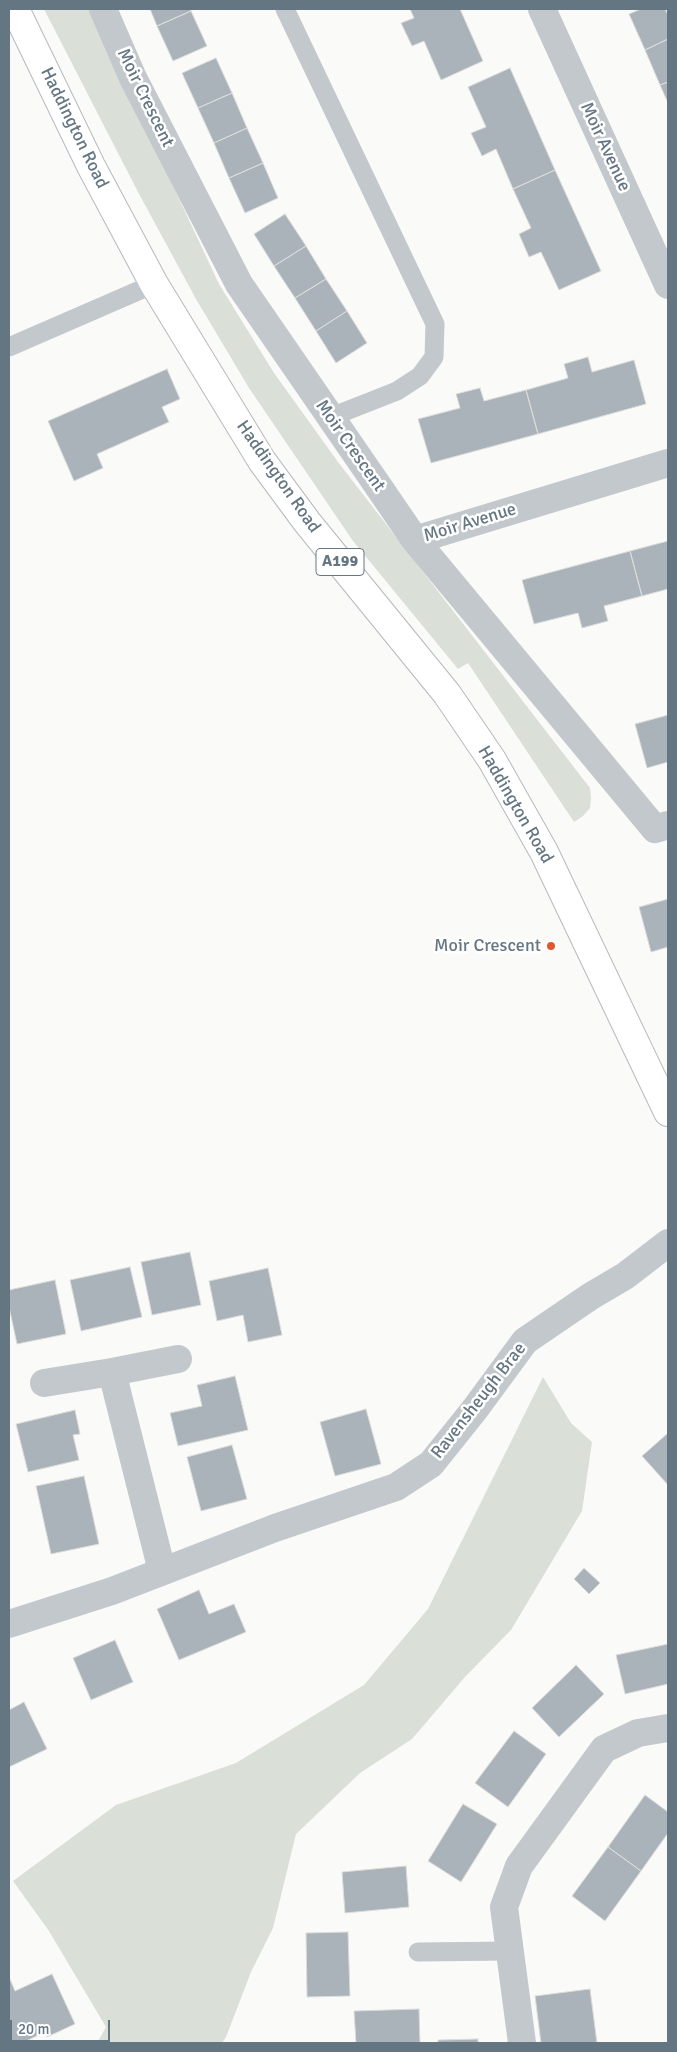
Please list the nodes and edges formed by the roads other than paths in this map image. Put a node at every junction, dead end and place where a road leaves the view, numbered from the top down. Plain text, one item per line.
1 (15, 9) edge
2 (103, 9) edge
3 (285, 9) edge
4 (542, 9) edge
5 (154, 284) junction
6 (668, 284) edge
7 (9, 347) edge
8 (331, 417) junction
9 (668, 464) edge
10 (415, 540) junction
11 (668, 825) edge
12 (668, 1112) edge
13 (668, 1243) edge
14 (178, 1359) dead end
15 (112, 1372) junction
16 (44, 1383) dead end
17 (162, 1571) junction
18 (9, 1624) edge
19 (668, 1728) edge
20 (510, 1951) junction
21 (418, 1952) dead end
22 (522, 2043) edge

1 - 5 main road, Haddington Road / A199
2 - 8 street, Moir Crescent
3 - 8 lane
4 - 6 street, Moir Avenue
5 - 7 lane
5 - 12 main road, Haddington Road / A199
8 - 10 street, Moir Crescent
9 - 10 street, Moir Avenue
10 - 11 street, Moir Crescent
13 - 17 street, Ravensheugh Brae
14 - 15 street
15 - 16 street
15 - 17 street
17 - 18 street, Ravensheugh Brae
19 - 20 street
20 - 21 lane
20 - 22 street

